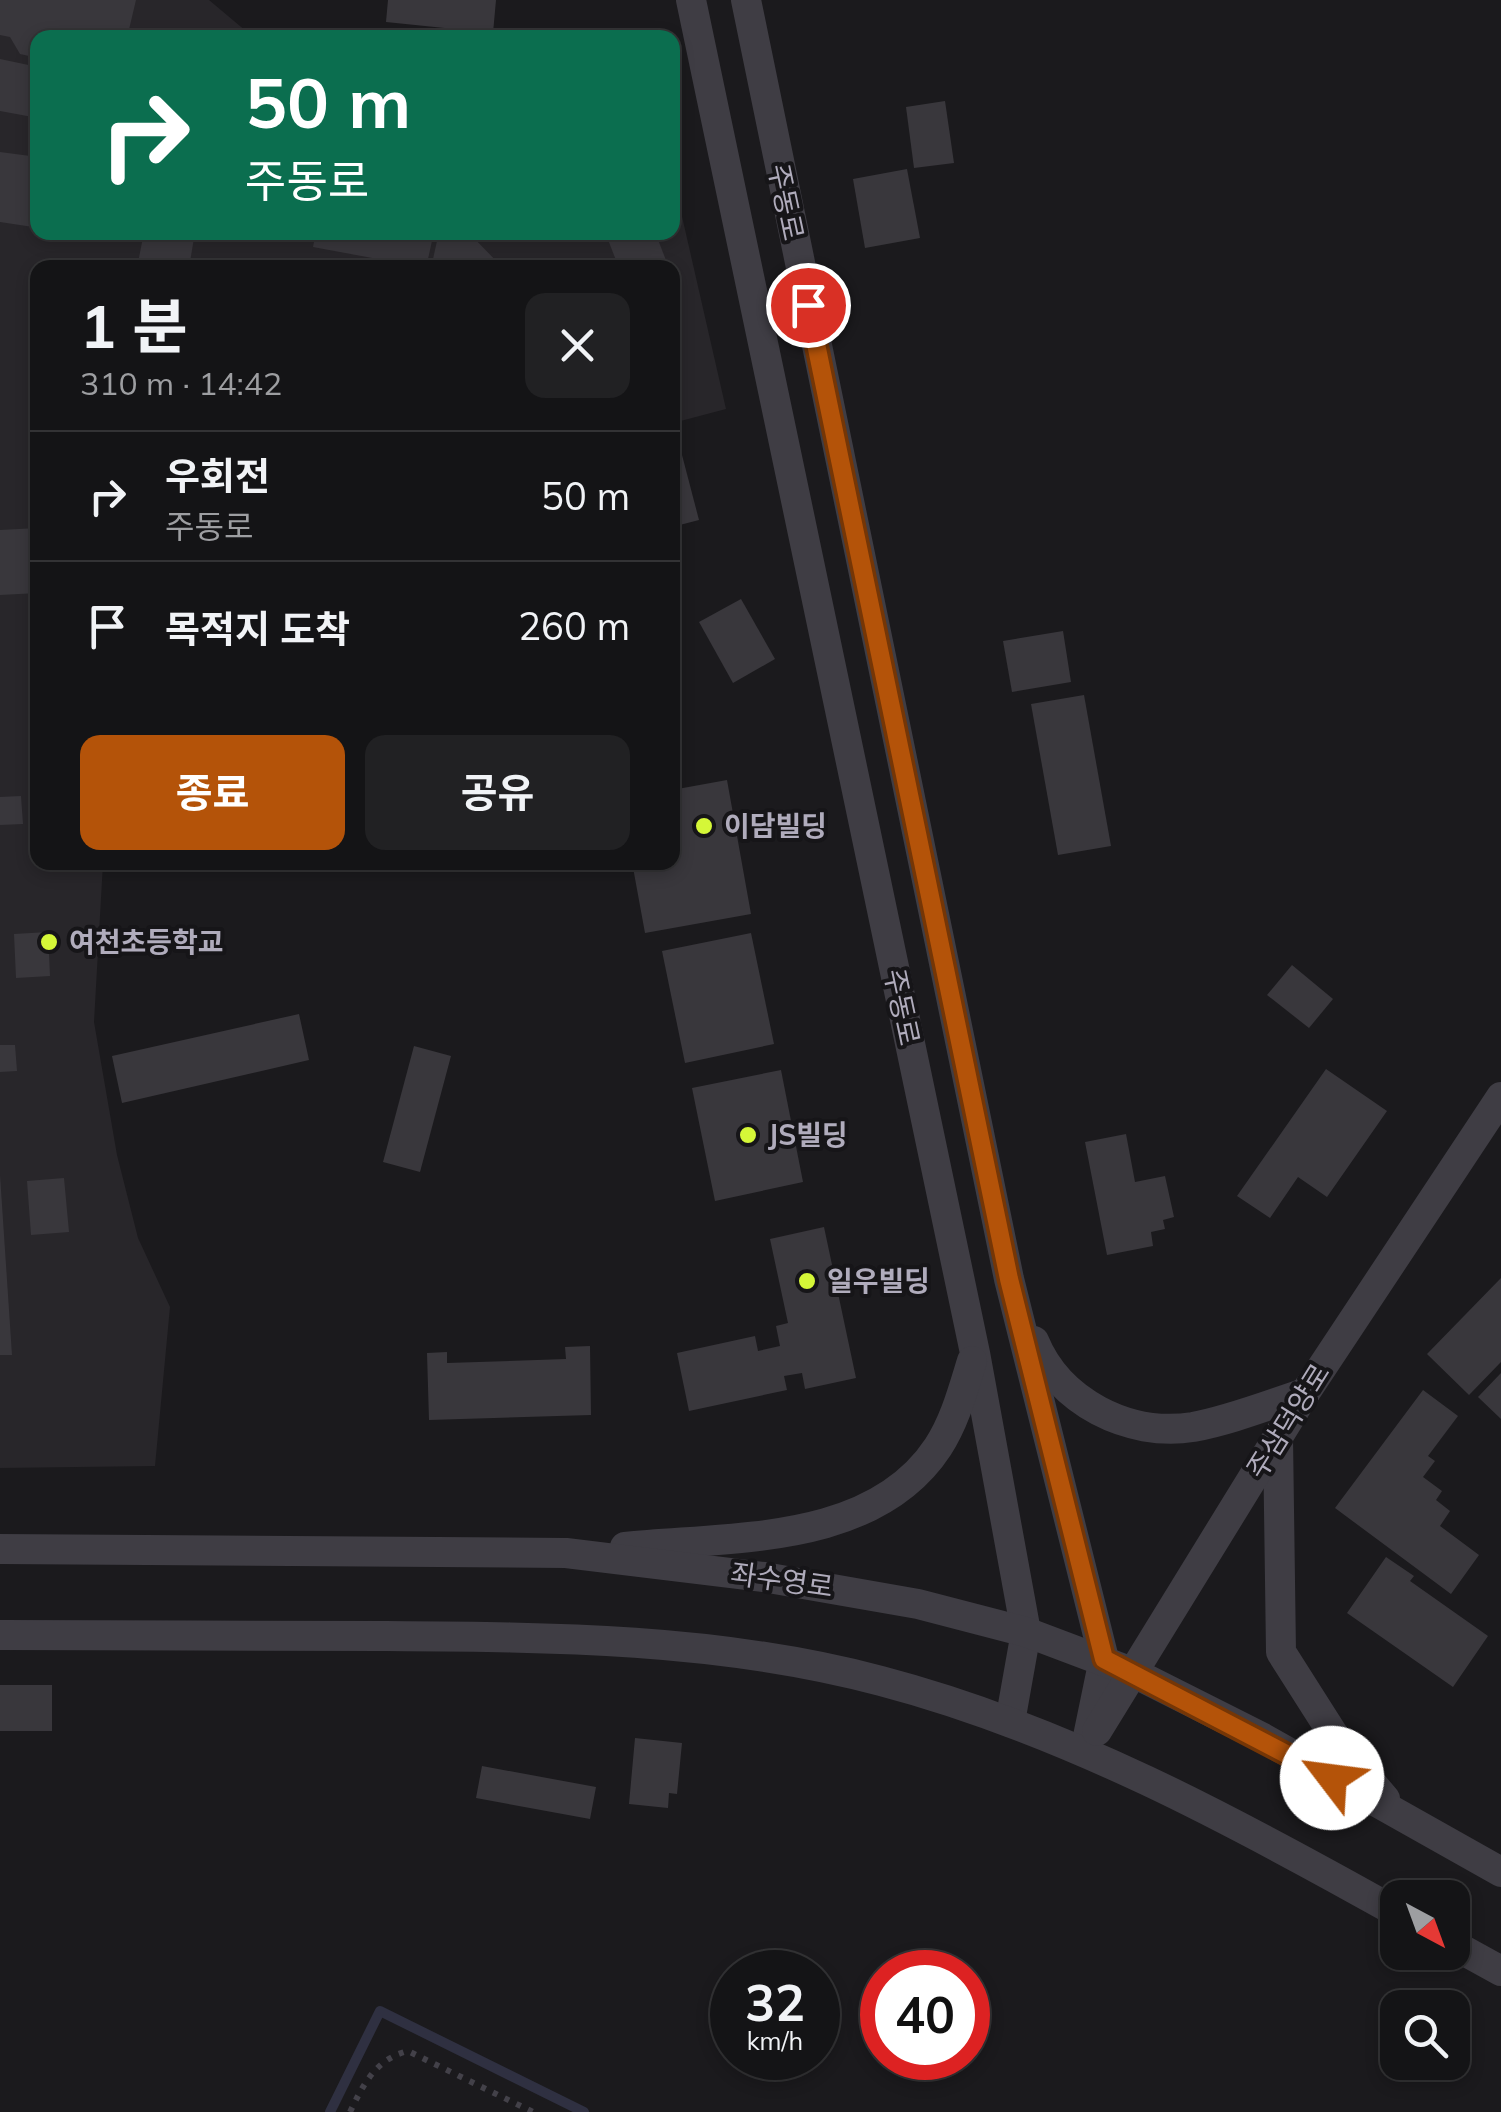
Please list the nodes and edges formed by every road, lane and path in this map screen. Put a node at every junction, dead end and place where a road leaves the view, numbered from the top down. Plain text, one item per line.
1 (691, 0) edge
2 (746, 0) edge
3 (1501, 1096) edge
4 (1009, 1279) junction
5 (975, 1353) junction
6 (1305, 1393) junction
7 (1278, 1436) junction
8 (0, 1549) edge
9 (566, 1553) junction
10 (1026, 1632) junction
11 (0, 1635) edge
12 (1104, 1659) junction
13 (1132, 1672) junction
14 (1010, 1722) junction
15 (1085, 1752) junction
16 (1400, 1816) junction
17 (1501, 1872) edge
18 (1380, 1904) edge
19 (1470, 1954) edge
20 (1501, 1971) edge
21 (350, 2112) edge
22 (532, 2112) edge

1 - 5 street, 주동로
2 - 4 street, 주동로
3 - 6 street, 주삼덕양로
4 - 6 street
4 - 12 street, 주동로
5 - 9 street
5 - 10 street, 주동로
6 - 7 street, 주삼덕양로
7 - 13 street, 주삼덕양로
7 - 16 street
8 - 9 street, 좌수영로
9 - 10 street, 좌수영로
10 - 12 street, 좌수영로
10 - 14 street, 주동로
11 - 14 street
12 - 13 street, 좌수영로
12 - 15 street, 주동로
13 - 15 street, 주삼덕양로
13 - 16 street, 좌수영로
14 - 15 street
15 - 18 street
16 - 17 street, 좌수영로
19 - 20 street
21 - 22 path

